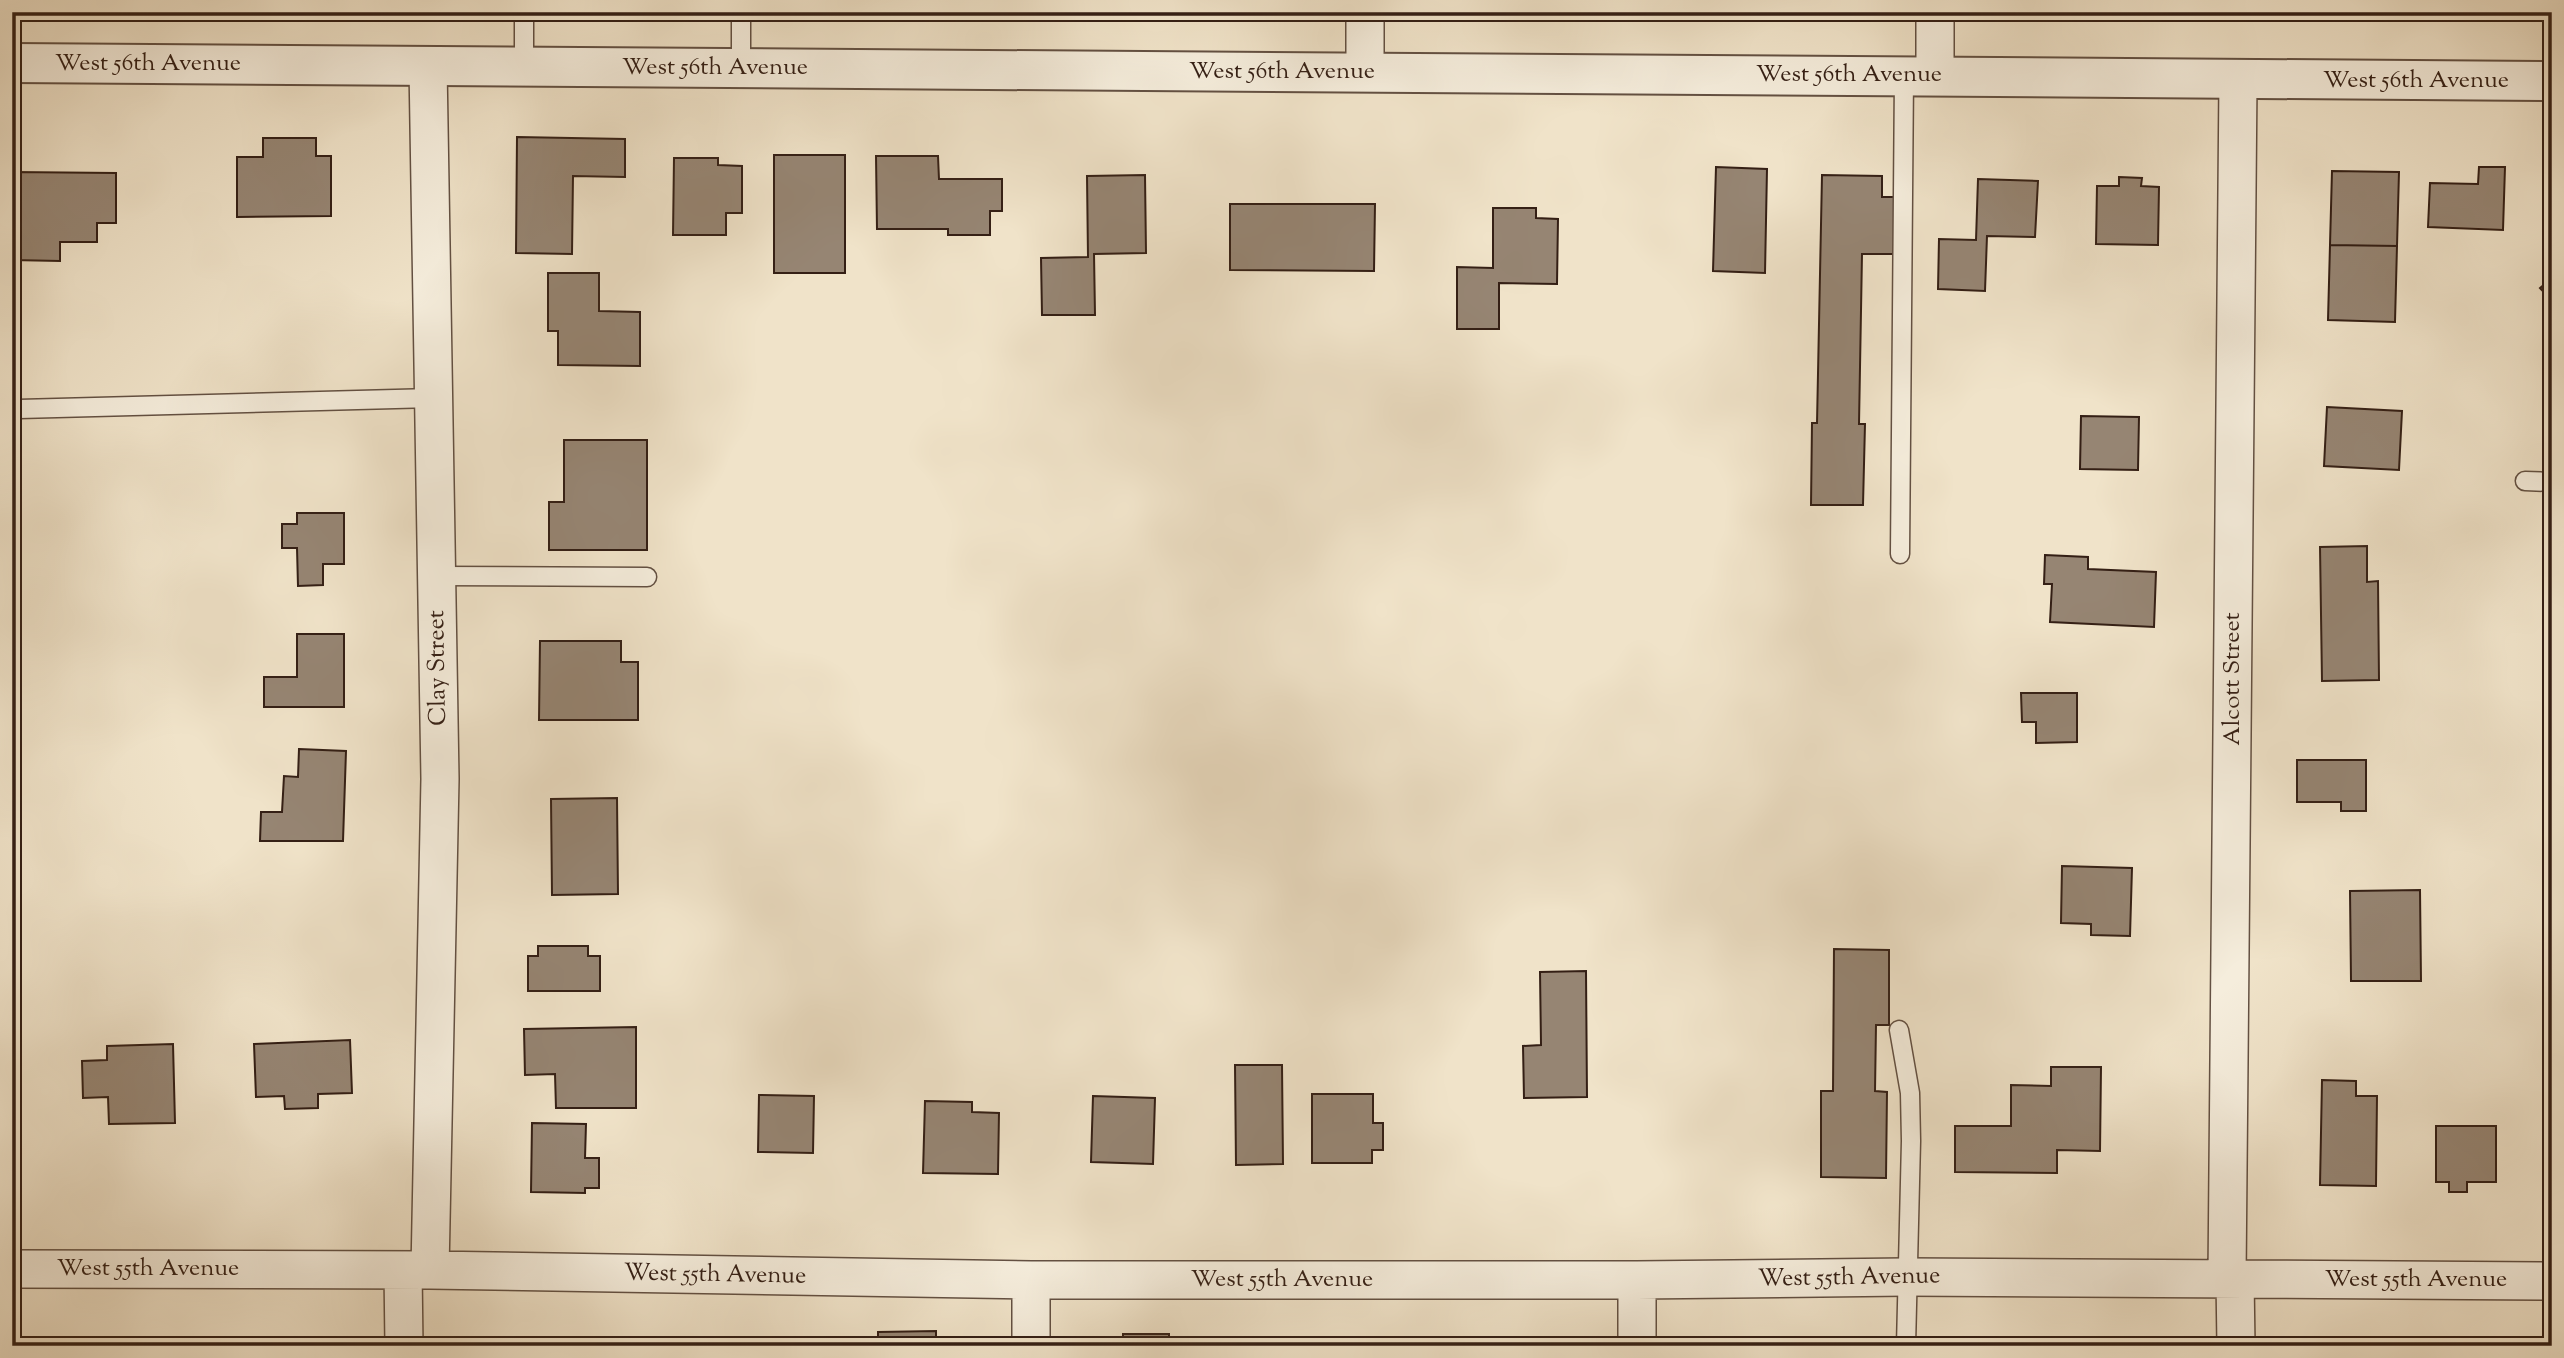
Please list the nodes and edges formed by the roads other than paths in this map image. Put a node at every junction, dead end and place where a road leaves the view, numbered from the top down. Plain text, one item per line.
1 (524, 12) edge
2 (741, 12) edge
3 (1365, 12) edge
4 (1935, 12) edge
5 (12, 63) edge
6 (428, 66) junction
7 (524, 67) junction
8 (741, 68) junction
9 (1364, 72) junction
10 (1919, 75) junction
11 (2238, 81) junction
12 (2552, 81) edge
13 (433, 398) junction
14 (19, 409) dead end
15 (2525, 481) dead end
16 (2552, 482) edge
17 (1900, 554) dead end
18 (436, 576) junction
19 (647, 577) dead end
20 (1899, 1030) dead end
21 (12, 1269) edge
22 (417, 1270) junction
23 (1906, 1276) junction
24 (2231, 1278) junction
25 (1031, 1280) junction
26 (1637, 1280) junction
27 (2552, 1281) edge
28 (404, 1346) edge
29 (1031, 1346) edge
30 (1637, 1346) edge
31 (1906, 1346) edge
32 (2236, 1346) edge

1 - 7 lane
2 - 8 lane
3 - 9 street
4 - 10 street
5 - 6 street, West 56th Avenue
6 - 7 street, West 56th Avenue
6 - 13 street, Clay Street
7 - 8 street, West 56th Avenue
8 - 9 street, West 56th Avenue
9 - 10 street, West 56th Avenue
10 - 11 street, West 56th Avenue
10 - 17 lane
11 - 12 street, West 56th Avenue
11 - 24 street, Alcott Street
13 - 14 lane
13 - 18 street, Clay Street
15 - 16 lane
18 - 19 lane
18 - 22 street, Clay Street
20 - 23 lane
21 - 22 street, West 55th Avenue
22 - 25 street, West 55th Avenue
22 - 28 street, Clay Street
23 - 24 street, West 55th Avenue
23 - 26 street, West 55th Avenue
23 - 31 lane
24 - 27 street, West 55th Avenue
24 - 32 street, Alcott Street
25 - 26 street, West 55th Avenue
25 - 29 street
26 - 30 street

